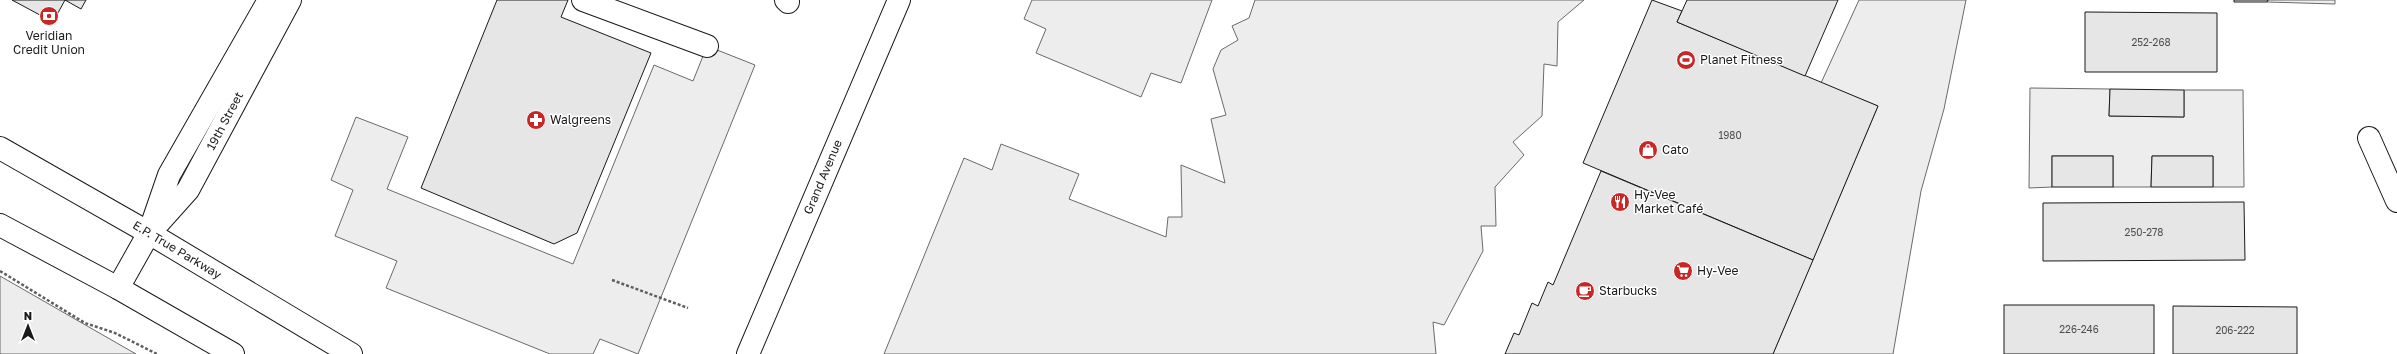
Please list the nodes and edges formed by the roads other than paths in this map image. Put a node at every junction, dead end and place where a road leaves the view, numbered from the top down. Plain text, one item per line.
1 (269, 0) edge
2 (290, 0) edge
3 (583, 0) edge
4 (899, 0) edge
5 (708, 46) dead end
6 (2369, 138) dead end
7 (0, 148) edge
8 (2397, 201) edge
9 (0, 225) edge
10 (149, 233) junction
11 (118, 288) junction
12 (232, 354) edge
13 (352, 354) edge
14 (748, 354) edge

1 - 10 main road, 19th Street
2 - 10 main road, 19th Street
3 - 5 main road
4 - 14 main road, Grand Avenue
6 - 8 main road
7 - 10 main road, E.P. True Parkway
9 - 11 main road
10 - 11 main road, 19th Street
10 - 13 main road, E.P. True Parkway
11 - 12 main road

